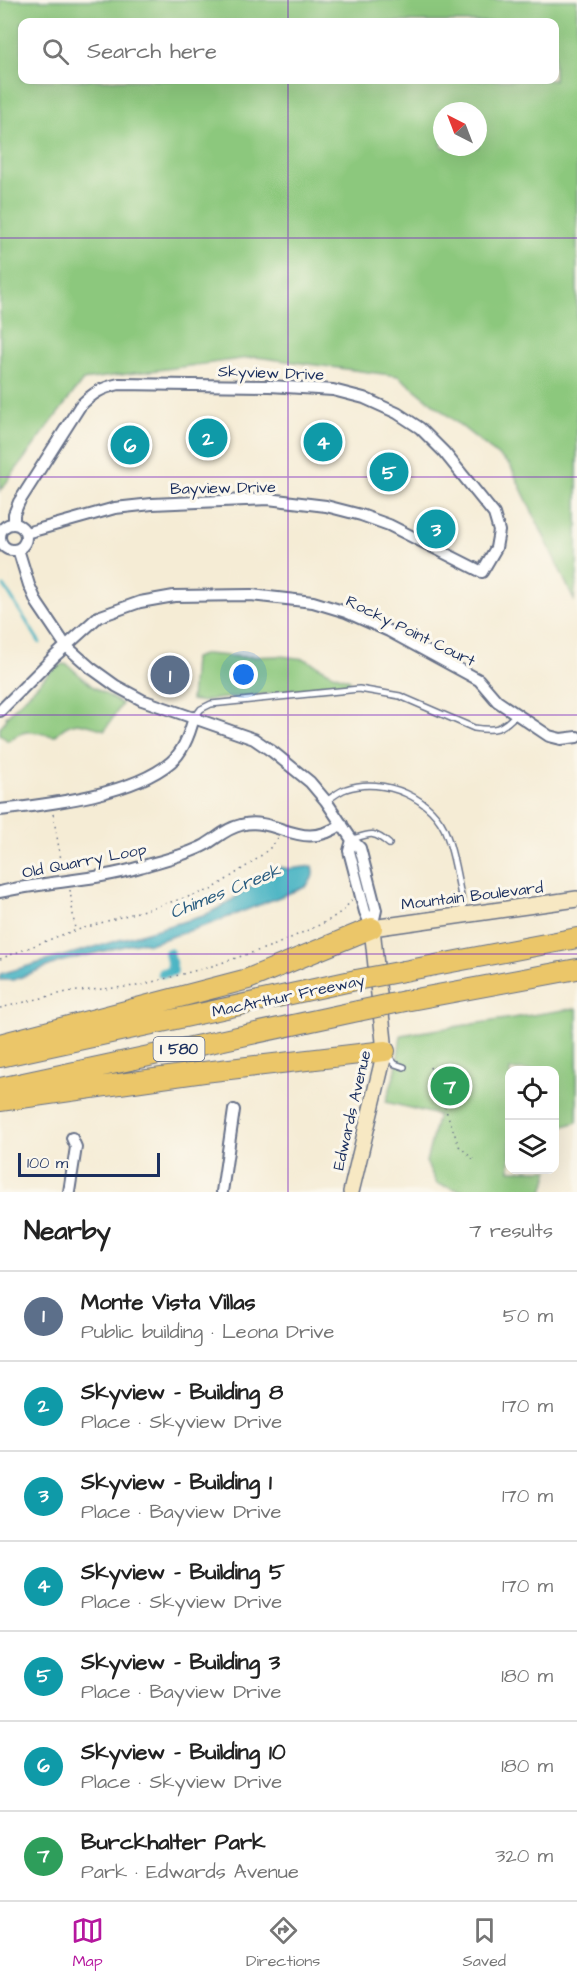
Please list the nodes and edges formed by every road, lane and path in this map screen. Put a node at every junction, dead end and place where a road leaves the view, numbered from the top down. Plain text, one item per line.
1 (14, 524) junction
2 (26, 533) junction
3 (0, 541) edge
4 (18, 549) junction
5 (482, 572) joint
6 (66, 646) junction
7 (0, 711) edge
8 (516, 714) junction
9 (194, 717) junction
10 (577, 737) edge
11 (326, 801) junction
12 (50, 803) junction
13 (0, 810) edge
14 (342, 824) junction
15 (284, 830) junction
16 (352, 840) junction
17 (389, 844) dead end
18 (63, 875) dead end
19 (70, 890) dead end
20 (0, 892) edge
21 (577, 899) edge
22 (348, 904) dead end
23 (465, 915) junction
24 (372, 928) junction
25 (76, 931) junction
26 (577, 938) edge
27 (0, 959) edge
28 (577, 969) edge
29 (0, 1008) edge
30 (0, 1044) edge
31 (385, 1051) junction
32 (0, 1057) edge
33 (404, 1067) dead end
34 (430, 1067) dead end
35 (0, 1088) edge
36 (0, 1101) edge
37 (234, 1110) dead end
38 (72, 1138) dead end
39 (474, 1160) dead end
40 (69, 1192) edge
41 (222, 1192) edge
42 (351, 1192) edge

1 - 2 street
1 - 3 street
1 - 5 street, Skyview Drive
2 - 4 street
2 - 5 street, Bayview Drive
3 - 4 street
4 - 6 street
6 - 7 street, Rocky Point Court
6 - 8 street, Rocky Point Court
6 - 9 street
8 - 9 lane
8 - 10 street, Rocky Point Court
9 - 11 street
9 - 12 street
11 - 14 street
11 - 23 lane
12 - 13 street
12 - 18 path
14 - 15 street, Old Quarry Loop
14 - 16 street
15 - 20 street, Old Quarry Loop
15 - 25 path
16 - 17 lane
16 - 24 street
19 - 25 path
21 - 23 main road, Mountain Boulevard
22 - 29 path
23 - 24 main road, Mountain Boulevard
24 - 30 highway
24 - 31 main road, Edwards Avenue
25 - 27 path
26 - 32 highway, MacArthur Freeway / I 580, bridge
28 - 35 highway, MacArthur Freeway / I 580, bridge
31 - 33 lane
31 - 36 highway
31 - 42 main road, Edwards Avenue
34 - 39 path
37 - 41 street
38 - 40 street

